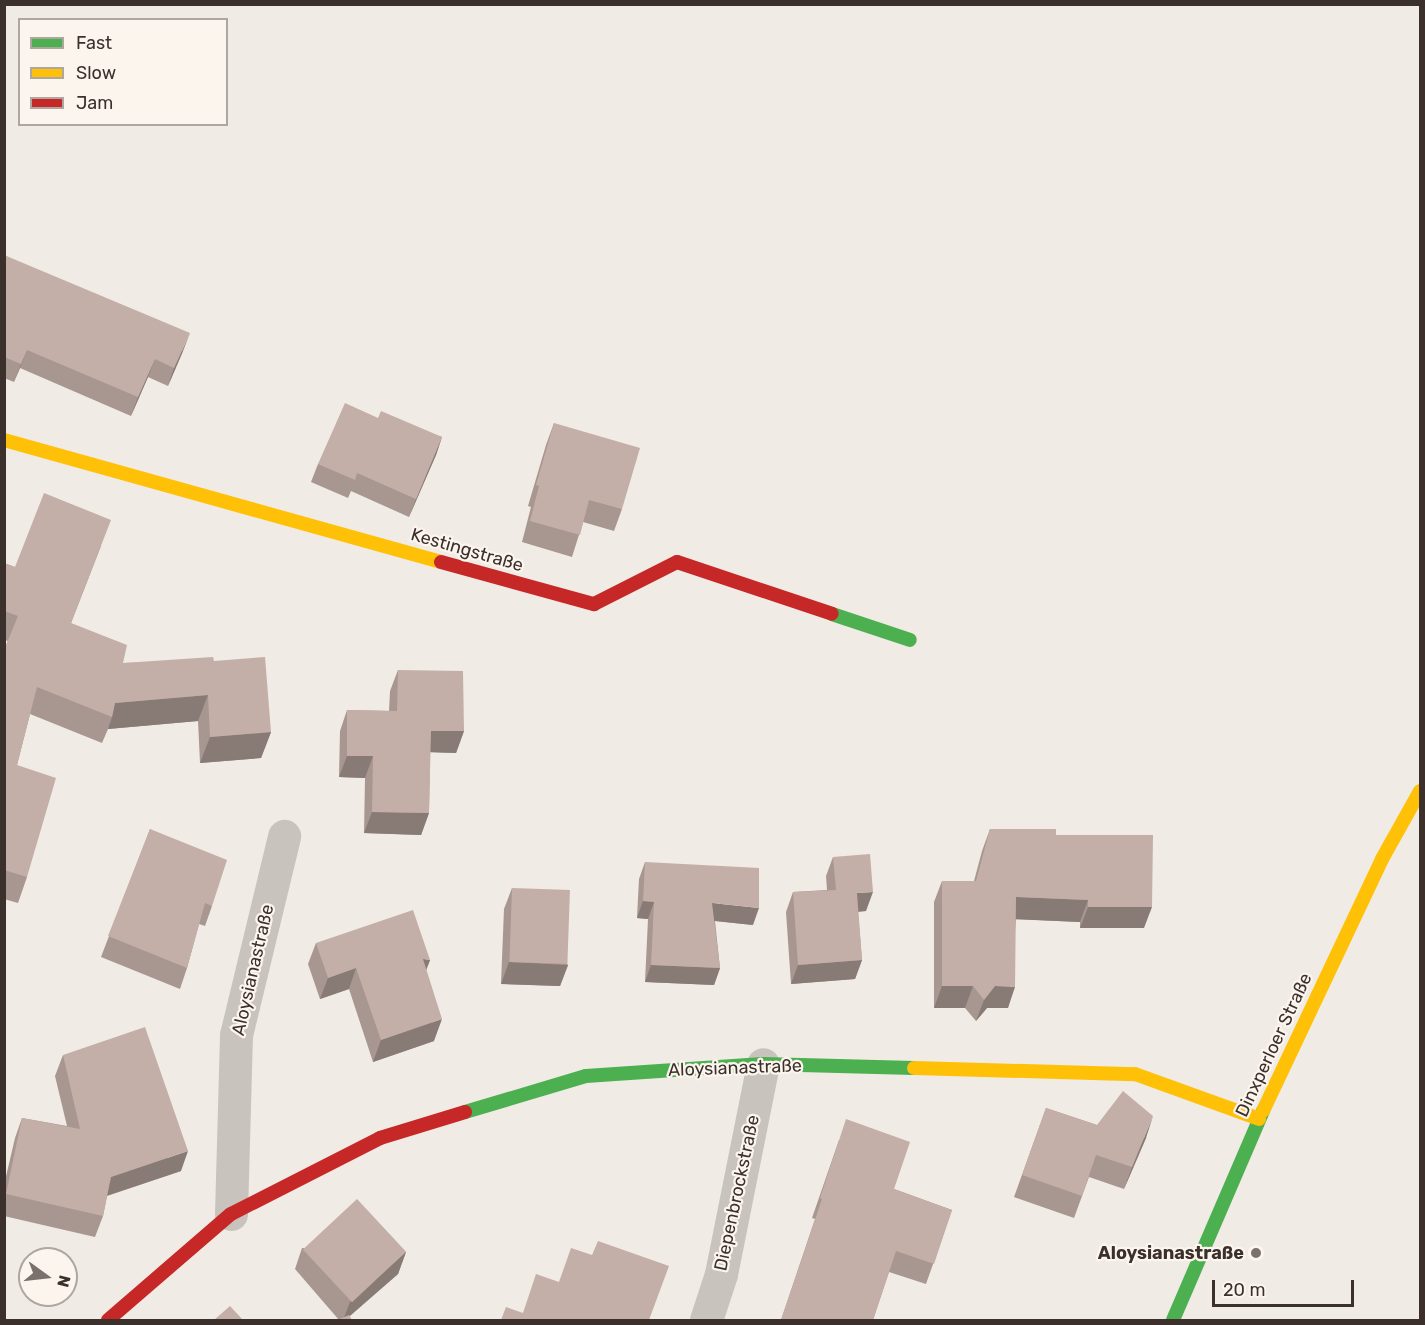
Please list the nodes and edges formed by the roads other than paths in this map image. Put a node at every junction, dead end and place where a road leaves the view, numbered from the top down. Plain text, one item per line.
1 (4, 440) edge
2 (910, 640) dead end
3 (1420, 791) edge
4 (285, 836) dead end
5 (764, 1064) junction
6 (1259, 1119) junction
7 (231, 1214) junction
8 (108, 1320) edge
9 (706, 1320) edge
10 (1173, 1320) edge

1 - 2 street, Kestingstraße
3 - 6 street, Dinxperloer Straße
4 - 7 street, Aloysianastraße
5 - 6 street, Aloysianastraße
5 - 7 street, Aloysianastraße
5 - 9 street, Diepenbrockstraße
6 - 10 street, Dinxperloer Straße
7 - 8 street, Aloysianastraße

